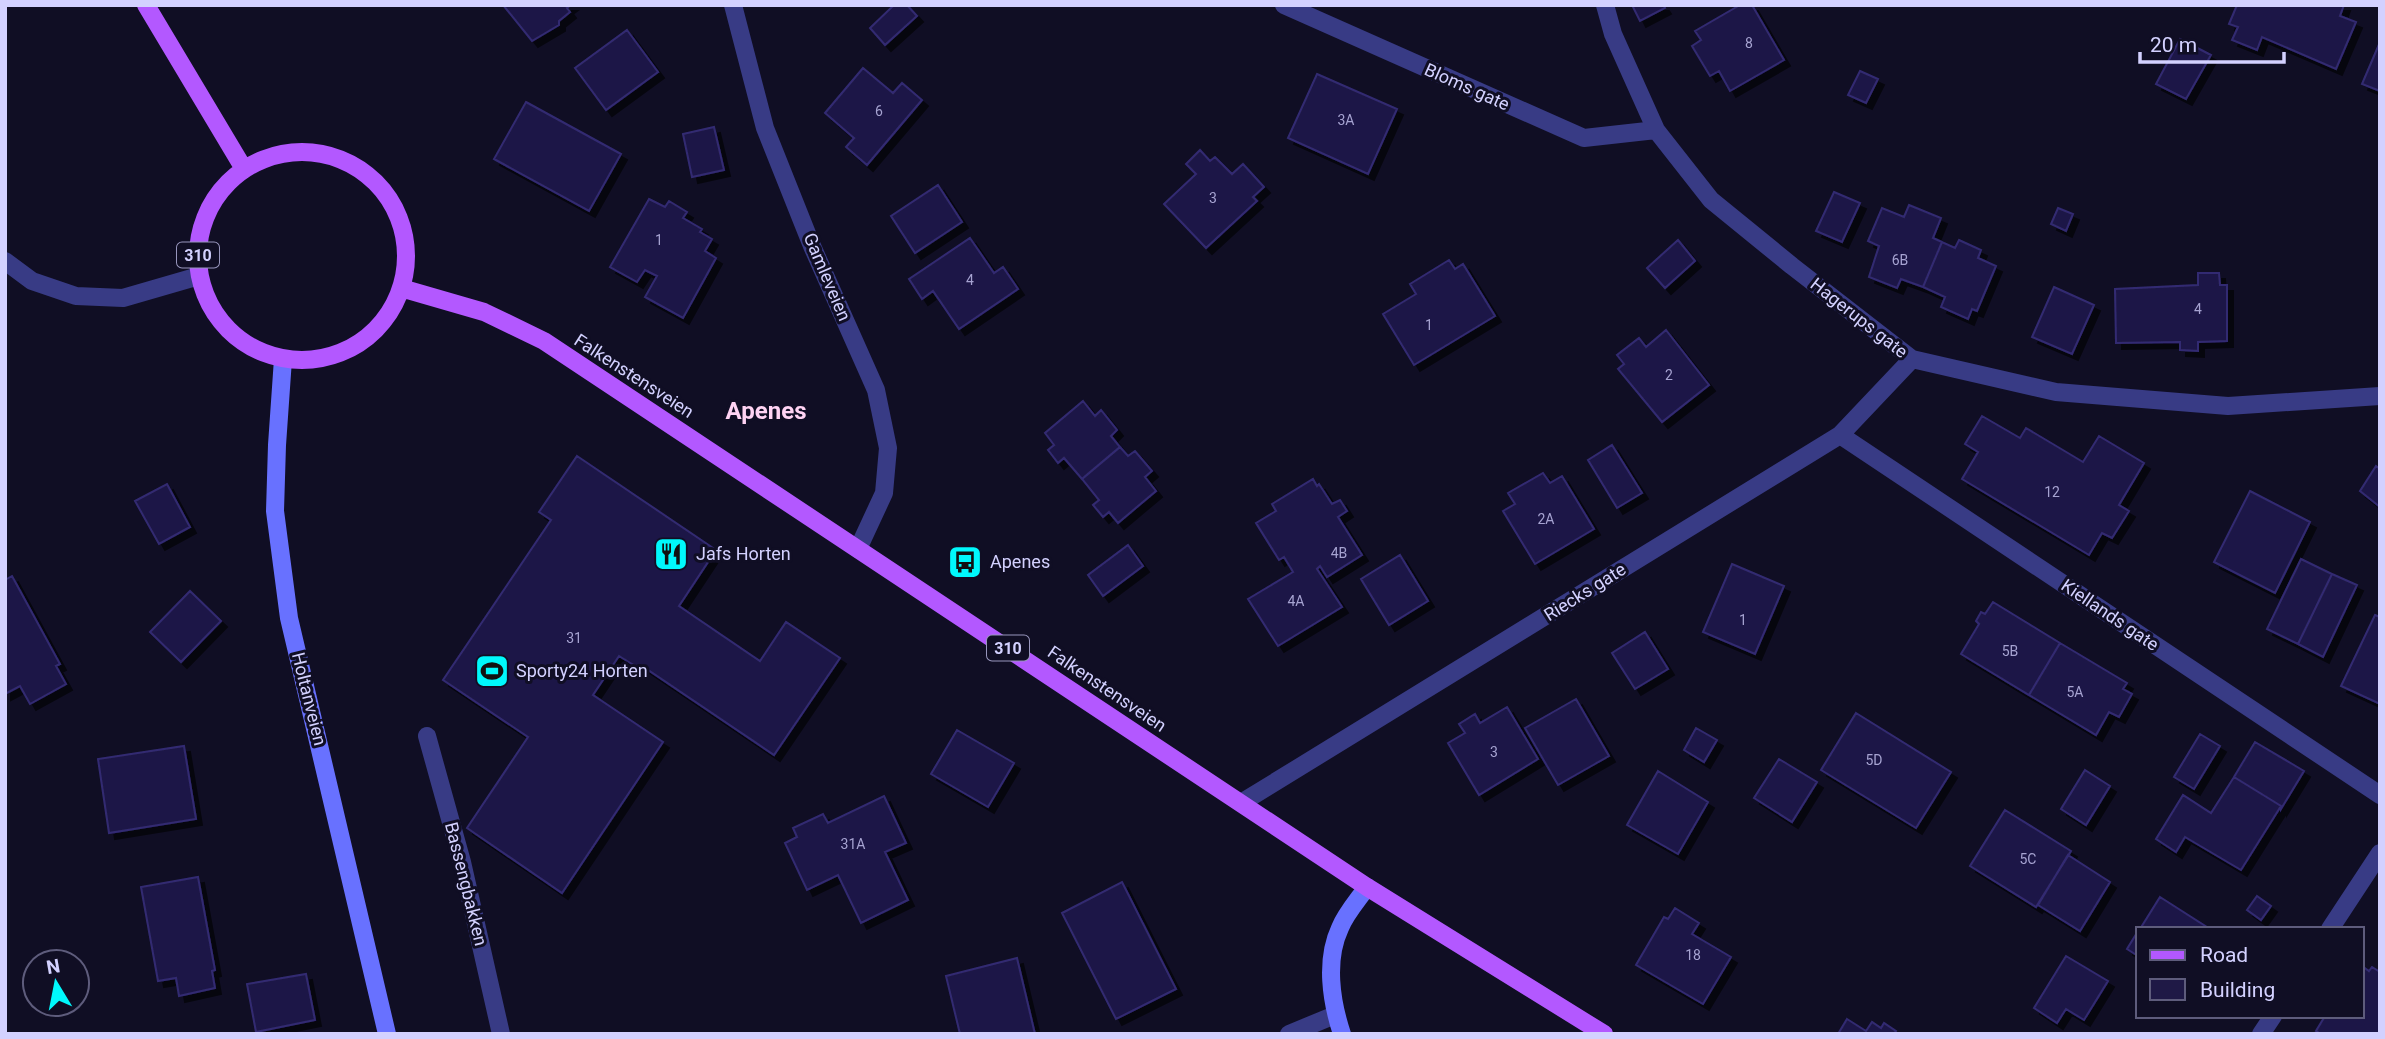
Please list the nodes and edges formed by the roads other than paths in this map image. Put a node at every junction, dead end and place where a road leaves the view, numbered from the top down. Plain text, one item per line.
1 (146, 5) edge
2 (733, 5) edge
3 (1284, 5) edge
4 (1605, 5) edge
5 (1656, 130) junction
6 (244, 169) junction
7 (5, 261) edge
8 (199, 276) junction
9 (401, 288) junction
10 (283, 359) junction
11 (1912, 359) junction
12 (2380, 396) edge
13 (1840, 435) junction
14 (858, 548) junction
15 (427, 736) dead end
16 (2380, 795) edge
17 (1241, 803) junction
18 (2380, 853) edge
19 (1367, 887) junction
20 (2331, 927) edge
21 (1335, 1015) junction
22 (2272, 1018) edge
23 (387, 1034) edge
24 (501, 1034) edge
25 (1289, 1034) edge
26 (1342, 1034) edge
27 (1604, 1034) edge
28 (2262, 1034) edge

1 - 6 main road
2 - 14 street, Gamleveien
3 - 5 street, Bloms gate
4 - 5 street, Hagerups gate
5 - 11 street, Hagerups gate
6 - 8 main road, 310
6 - 9 main road, 310
7 - 8 street
8 - 10 main road, 310
9 - 10 main road, 310
9 - 14 main road, Falkenstensveien / 310
10 - 23 main road, Holtanveien
11 - 12 street, Hagerups gate
11 - 13 street, Riecks gate
13 - 16 street, Kiellands gate
13 - 17 street, Riecks gate
14 - 17 main road, Falkenstensveien / 310
15 - 24 street, Bassengbakken
17 - 19 main road, Falkenstensveien / 310
18 - 20 street
19 - 21 main road
19 - 27 main road, Falkenstensveien / 310
21 - 25 street
21 - 26 main road
22 - 28 street

